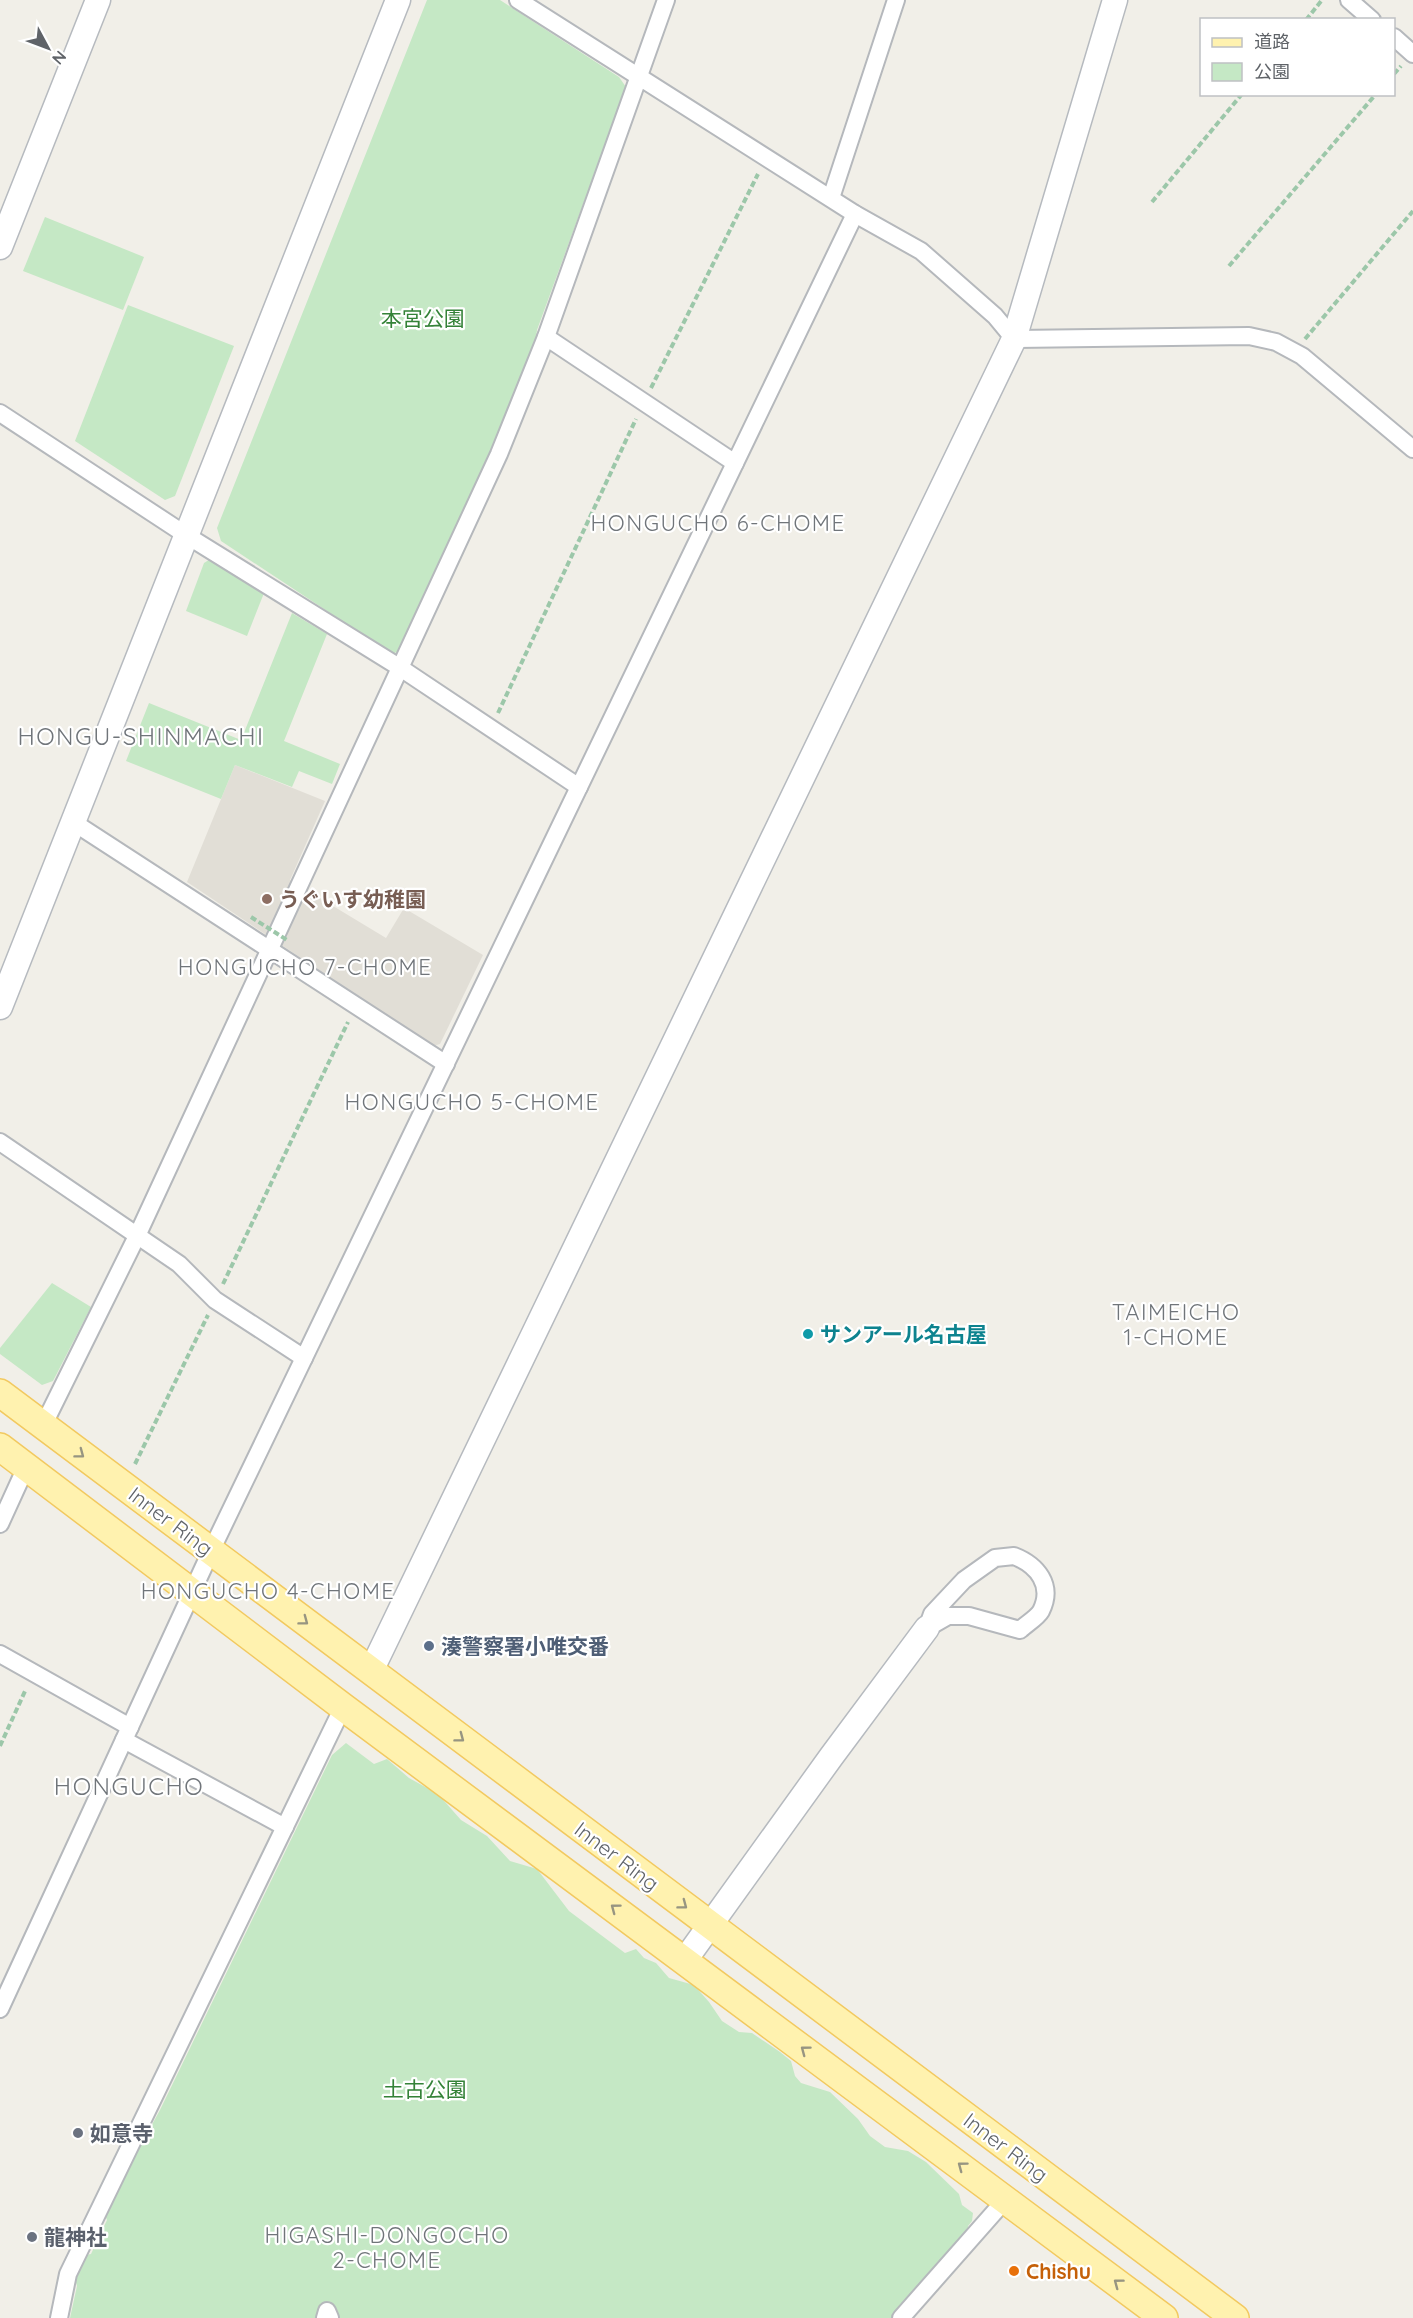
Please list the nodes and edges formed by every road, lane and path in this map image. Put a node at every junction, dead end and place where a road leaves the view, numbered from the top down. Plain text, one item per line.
1 (98, 0) edge
2 (398, 0) edge
3 (518, 0) edge
4 (666, 0) edge
5 (896, 0) edge
6 (1114, 0) edge
7 (1322, 0) edge
8 (1349, 0) edge
9 (1308, 18) edge
10 (1370, 18) edge
11 (1395, 38) edge
12 (1413, 54) edge
13 (638, 76) junction
14 (1240, 96) edge
15 (1374, 96) edge
16 (766, 158) junction
17 (831, 198) junction
18 (1152, 202) dead end
19 (1413, 211) edge
20 (855, 214) junction
21 (0, 247) edge
22 (1229, 266) dead end
23 (546, 337) junction
24 (1014, 339) junction
25 (1294, 352) junction
26 (644, 402) junction
27 (0, 412) edge
28 (1413, 449) edge
29 (735, 463) junction
30 (186, 535) junction
31 (399, 667) junction
32 (491, 728) junction
33 (579, 787) junction
34 (73, 822) junction
35 (251, 917) dead end
36 (287, 940) dead end
37 (269, 949) junction
38 (356, 1006) junction
39 (0, 1007) edge
40 (446, 1064) junction
41 (0, 1142) edge
42 (137, 1236) junction
43 (215, 1300) junction
44 (304, 1358) junction
45 (0, 1393) edge
46 (43, 1426) junction
47 (0, 1447) edge
48 (26, 1467) junction
49 (124, 1486) junction
50 (0, 1524) edge
51 (211, 1551) junction
52 (192, 1592) junction
53 (927, 1628) junction
54 (0, 1654) edge
55 (371, 1671) junction
56 (33, 1672) junction
57 (343, 1707) junction
58 (127, 1733) junction
59 (0, 1746) edge
60 (285, 1827) junction
61 (711, 1926) junction
62 (685, 1960) junction
63 (0, 2009) edge
64 (1006, 2199) junction
65 (59, 2318) edge
66 (325, 2318) edge
67 (330, 2318) edge
68 (901, 2318) edge
69 (1164, 2318) edge
70 (1235, 2318) edge

1 - 21 street
2 - 30 street
3 - 13 street
4 - 13 street
5 - 17 street
6 - 24 street
7 - 9 path
8 - 10 street
11 - 12 street
13 - 16 street
13 - 23 street
14 - 18 path
15 - 22 path
16 - 17 street
16 - 26 path
17 - 20 street
19 - 25 path
20 - 24 street
20 - 29 street
23 - 26 street
23 - 31 street
24 - 25 street
24 - 55 street
25 - 28 street
26 - 29 street
26 - 32 path
27 - 30 street
29 - 33 street
30 - 31 street
30 - 34 street
31 - 32 street
31 - 37 street
32 - 33 street
33 - 40 street
34 - 37 street
34 - 39 street
35 - 36 path, bridge
37 - 38 street
37 - 42 street
38 - 40 street
38 - 43 path
40 - 44 street
41 - 42 street
42 - 43 street
42 - 46 street
43 - 44 street
43 - 49 path
44 - 51 street
45 - 46 main road, Inner Ring
46 -> 49 main road, Inner Ring
47 - 48 main road, Inner Ring
48 - 50 street
48 - 52 main road, Inner Ring
49 - 51 main road, Inner Ring
51 - 52 street
51 -> 55 main road, Inner Ring
52 - 57 main road, Inner Ring
52 - 58 street
53 - 53 street
53 - 61 street
54 - 56 street
55 -> 61 main road, Inner Ring
56 - 58 street
56 - 59 path
57 - 60 street
62 -> 57 main road, Inner Ring
58 - 60 street
58 - 63 street
60 - 65 street
61 - 62 street
61 - 70 main road, Inner Ring
64 -> 62 main road, Inner Ring
64 - 68 street
69 -> 64 main road, Inner Ring
66 - 67 street

